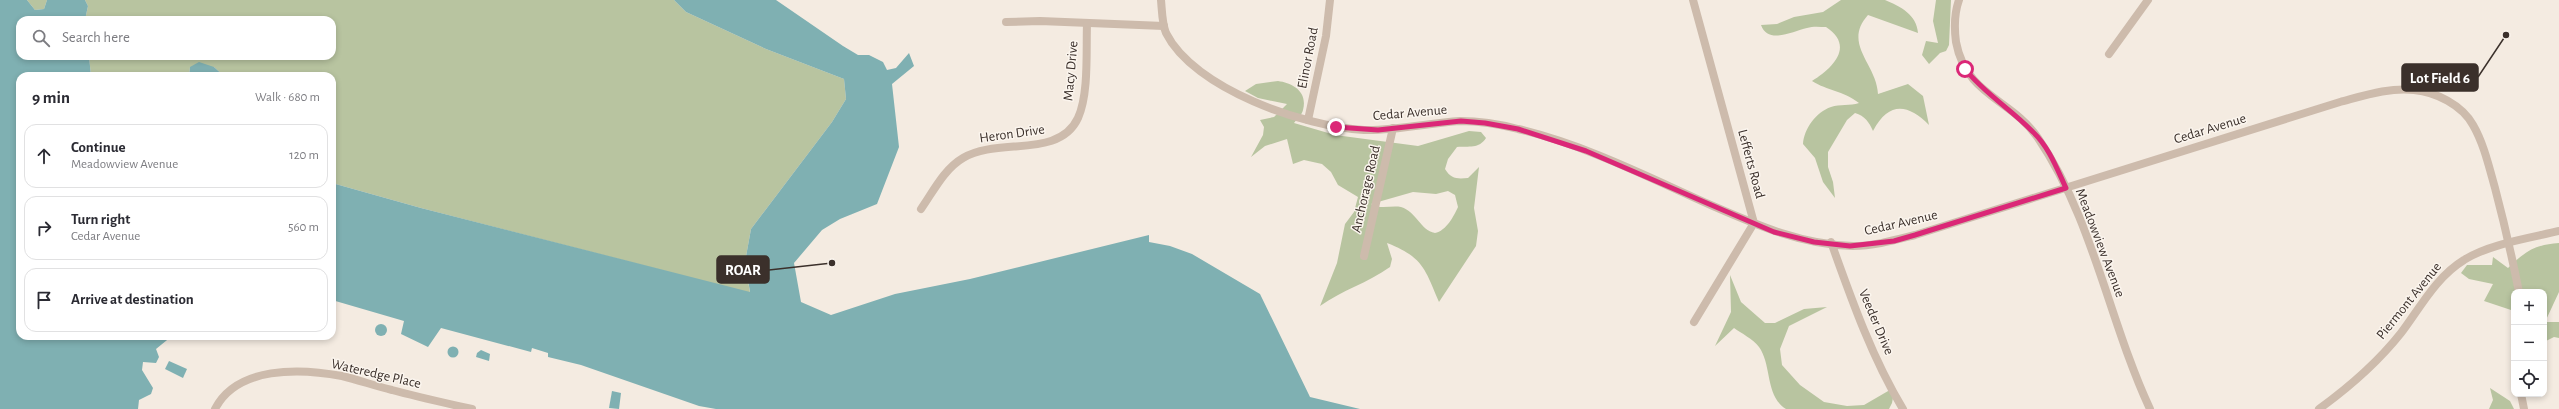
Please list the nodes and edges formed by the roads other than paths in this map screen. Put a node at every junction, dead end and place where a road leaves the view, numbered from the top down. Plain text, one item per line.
1 (1161, 0) edge
2 (1330, 0) edge
3 (1694, 0) edge
4 (1959, 0) edge
5 (2148, 0) edge
6 (1006, 22) dead end
7 (1087, 24) junction
8 (1164, 26) junction
9 (2109, 54) dead end
10 (1308, 120) junction
11 (1393, 128) junction
12 (1061, 137) joint
13 (2066, 188) junction
14 (921, 209) dead end
15 (1754, 223) junction
16 (2559, 231) edge
17 (1831, 242) junction
18 (2510, 243) junction
19 (1364, 256) dead end
20 (2518, 289) edge
21 (1694, 322) dead end
22 (2522, 397) edge
23 (215, 409) edge
24 (472, 409) edge
25 (1903, 409) edge
26 (2150, 409) edge
27 (2319, 409) edge
28 (2524, 409) edge

1 - 8 street, Cedar Avenue
2 - 10 street, Elinor Road
3 - 15 street, Lefferts Road
4 - 13 street, Meadowview Avenue
5 - 9 street
6 - 7 street, Macy Drive
7 - 8 street, Macy Drive
7 - 12 street, Macy Drive
8 - 10 street, Cedar Avenue
10 - 11 street, Cedar Avenue
11 - 15 street, Cedar Avenue
11 - 19 street, Anchorage Road
12 - 14 street, Heron Drive
13 - 17 street, Cedar Avenue
13 - 18 street, Cedar Avenue
13 - 26 street, Meadowview Avenue
15 - 17 street, Cedar Avenue
15 - 21 street
16 - 18 street, Piermont Avenue
17 - 25 street, Veeder Drive
18 - 20 street, Cedar Avenue
18 - 27 street, Piermont Avenue
22 - 28 street
23 - 24 street, Wateredge Place

